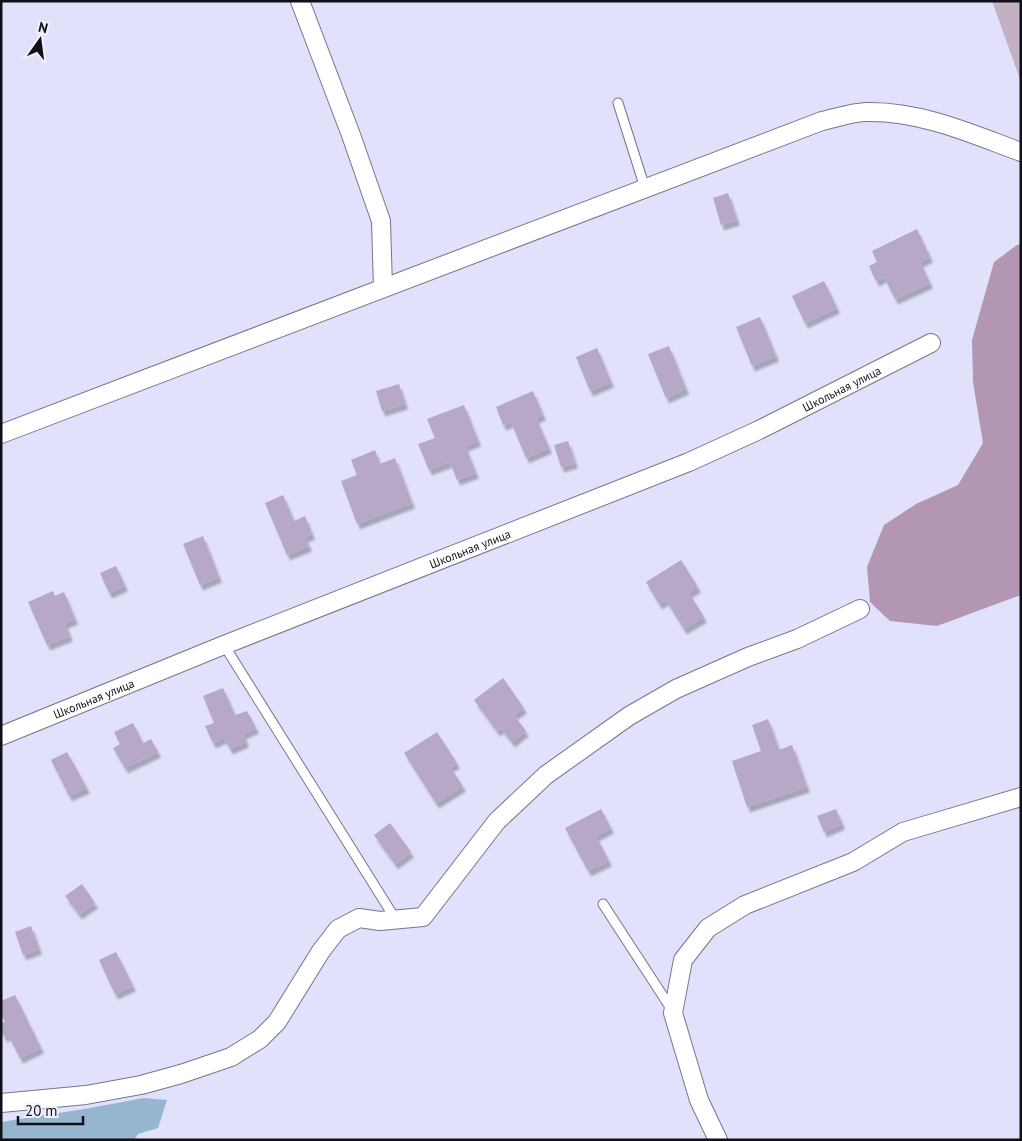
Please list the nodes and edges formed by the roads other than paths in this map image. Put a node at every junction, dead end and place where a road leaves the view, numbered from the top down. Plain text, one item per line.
1 (300, 1) edge
2 (618, 103) dead end
3 (1021, 152) edge
4 (645, 188) junction
5 (383, 288) junction
6 (931, 343) dead end
7 (2, 429) edge
8 (860, 609) dead end
9 (224, 645) junction
10 (1, 736) edge
11 (1021, 797) edge
12 (603, 904) dead end
13 (396, 920) junction
14 (673, 1013) junction
15 (1, 1103) edge
16 (718, 1140) edge

1 - 5 street
2 - 4 lane
3 - 4 street
4 - 5 street
5 - 7 street
6 - 9 street, Школьная улица
8 - 13 street
9 - 10 street, Школьная улица
9 - 13 lane
11 - 14 street
12 - 14 lane
13 - 15 street
14 - 16 street

